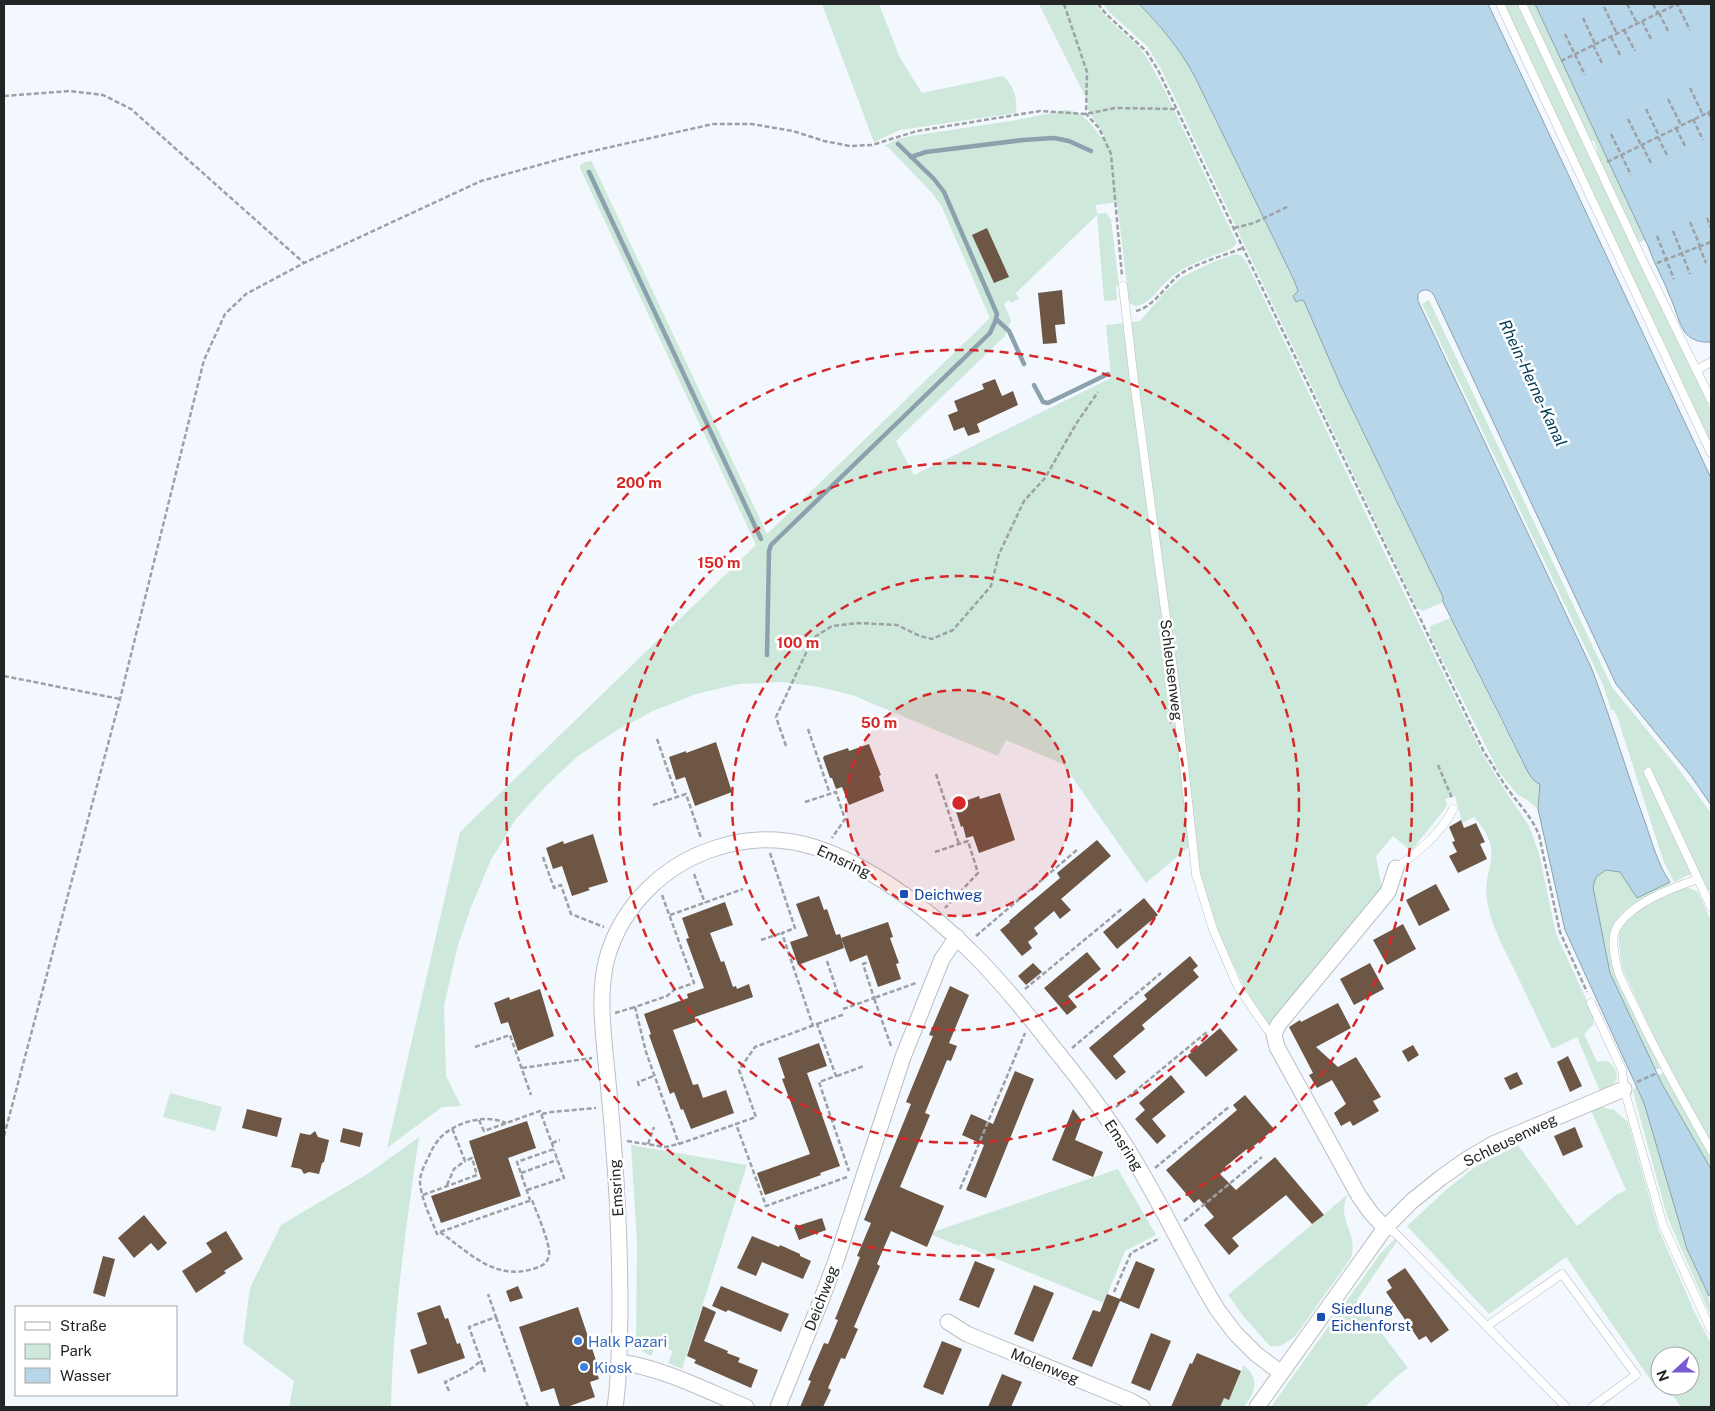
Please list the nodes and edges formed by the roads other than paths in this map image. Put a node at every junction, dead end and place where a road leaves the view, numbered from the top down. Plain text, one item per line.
1 (1500, 4) edge
2 (1522, 4) edge
3 (1123, 286) road end
4 (1711, 362) edge
5 (1697, 370) junction
6 (1711, 400) edge
7 (1711, 453) edge
8 (1648, 772) dead end
9 (1453, 809) road end
10 (1396, 868) joint
11 (1698, 879) junction
12 (1711, 906) edge
13 (961, 941) junction
14 (1592, 1003) road end
15 (1274, 1036) junction
16 (1630, 1086) junction
17 (1711, 1150) edge
18 (1385, 1228) junction
19 (948, 1322) dead end
20 (1487, 1326) junction
21 (1711, 1330) edge
22 (619, 1362) junction
23 (1281, 1373) junction
24 (616, 1407) edge
25 (746, 1407) edge
26 (778, 1407) edge
27 (1142, 1407) edge
28 (1257, 1407) edge
29 (1566, 1407) edge
30 (1592, 1407) edge

1 - 7 lane
2 - 5 lane
3 - 15 lane, Schleusenweg
4 - 5 lane
5 - 6 lane
8 - 11 lane
9 - 10 lane
10 - 15 street
11 - 12 lane
11 - 17 lane
13 - 22 street, Emsring
13 - 23 street, Emsring
13 - 26 street, Deichweg
14 - 16 lane
15 - 18 street, Schleusenweg
16 - 18 street, Schleusenweg
16 - 21 lane
18 - 20 lane
18 - 23 street, Schleusenweg
19 - 27 street, Molenweg
20 - 29 lane
20 - 30 lane
22 - 24 street, Emsring
22 - 25 street
23 - 28 street, Schleusenweg

